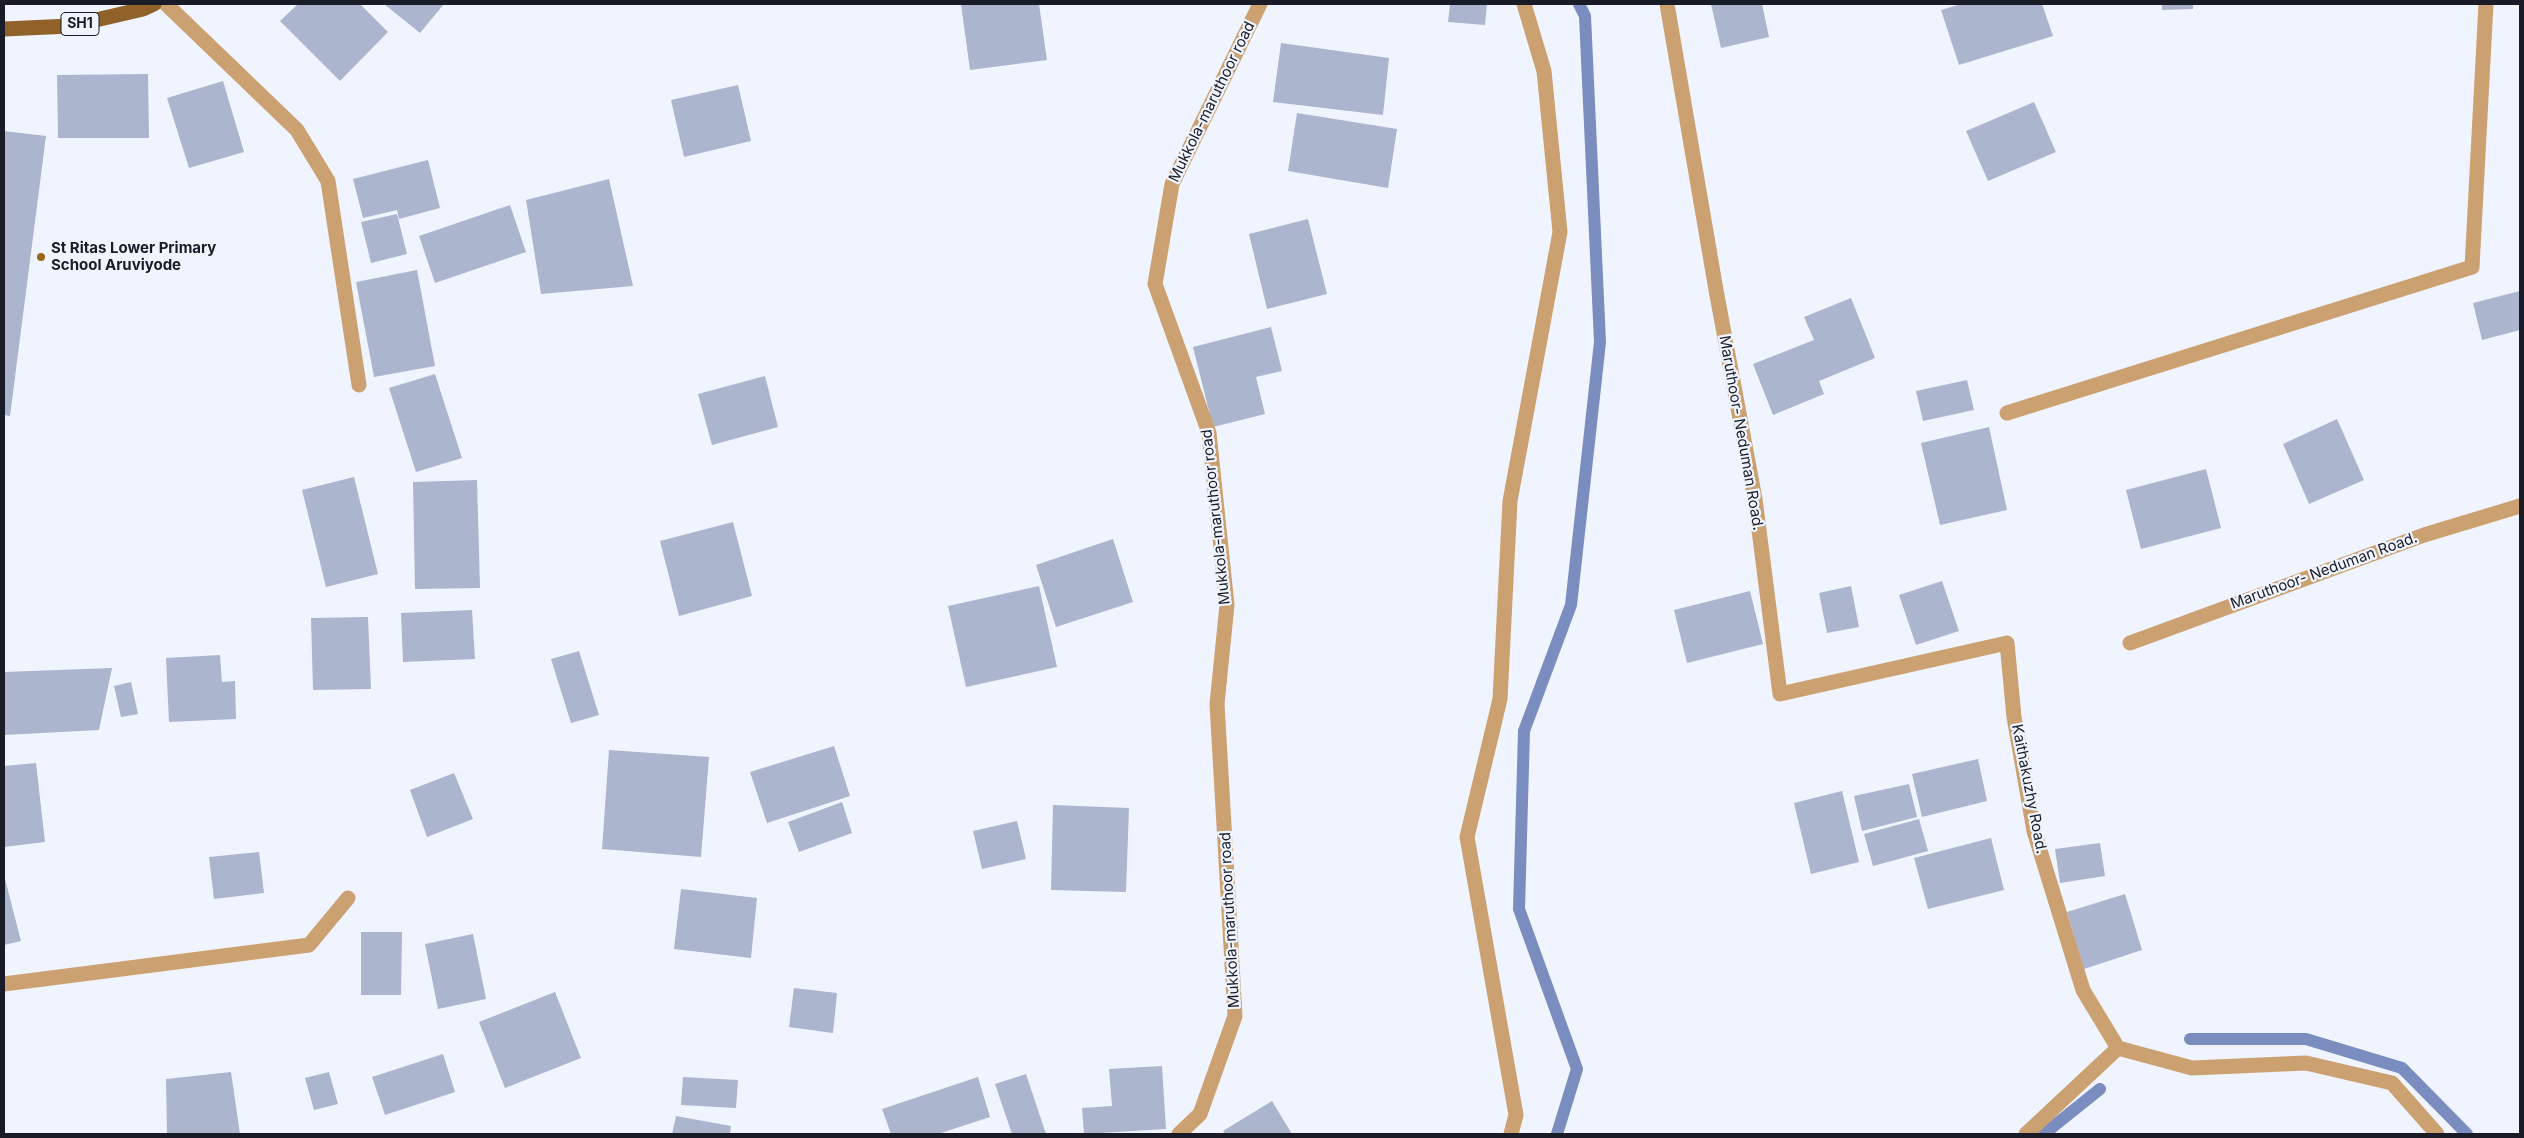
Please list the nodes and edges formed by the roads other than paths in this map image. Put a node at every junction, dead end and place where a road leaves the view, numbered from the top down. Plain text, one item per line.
1 (154, 4) edge
2 (166, 4) edge
3 (1260, 4) edge
4 (1524, 4) edge
5 (1667, 4) edge
6 (2486, 4) edge
7 (4, 29) edge
8 (359, 386) dead end
9 (2007, 413) dead end
10 (2520, 506) edge
11 (2007, 643) joint
12 (2130, 643) dead end
13 (348, 898) dead end
14 (4, 984) edge
15 (2118, 1048) junction
16 (1178, 1134) edge
17 (1511, 1134) edge
18 (2026, 1134) edge
19 (2437, 1134) edge

1 - 7 main road, SH1
2 - 8 street
3 - 16 street, Mukkola-maruthoor road
4 - 17 street
5 - 11 street, Maruthoor- Neduman Road.
6 - 9 street
10 - 12 street, Maruthoor- Neduman Road.
11 - 15 street, Kaithakuzhy Road.
13 - 14 street
15 - 18 street
15 - 19 street

